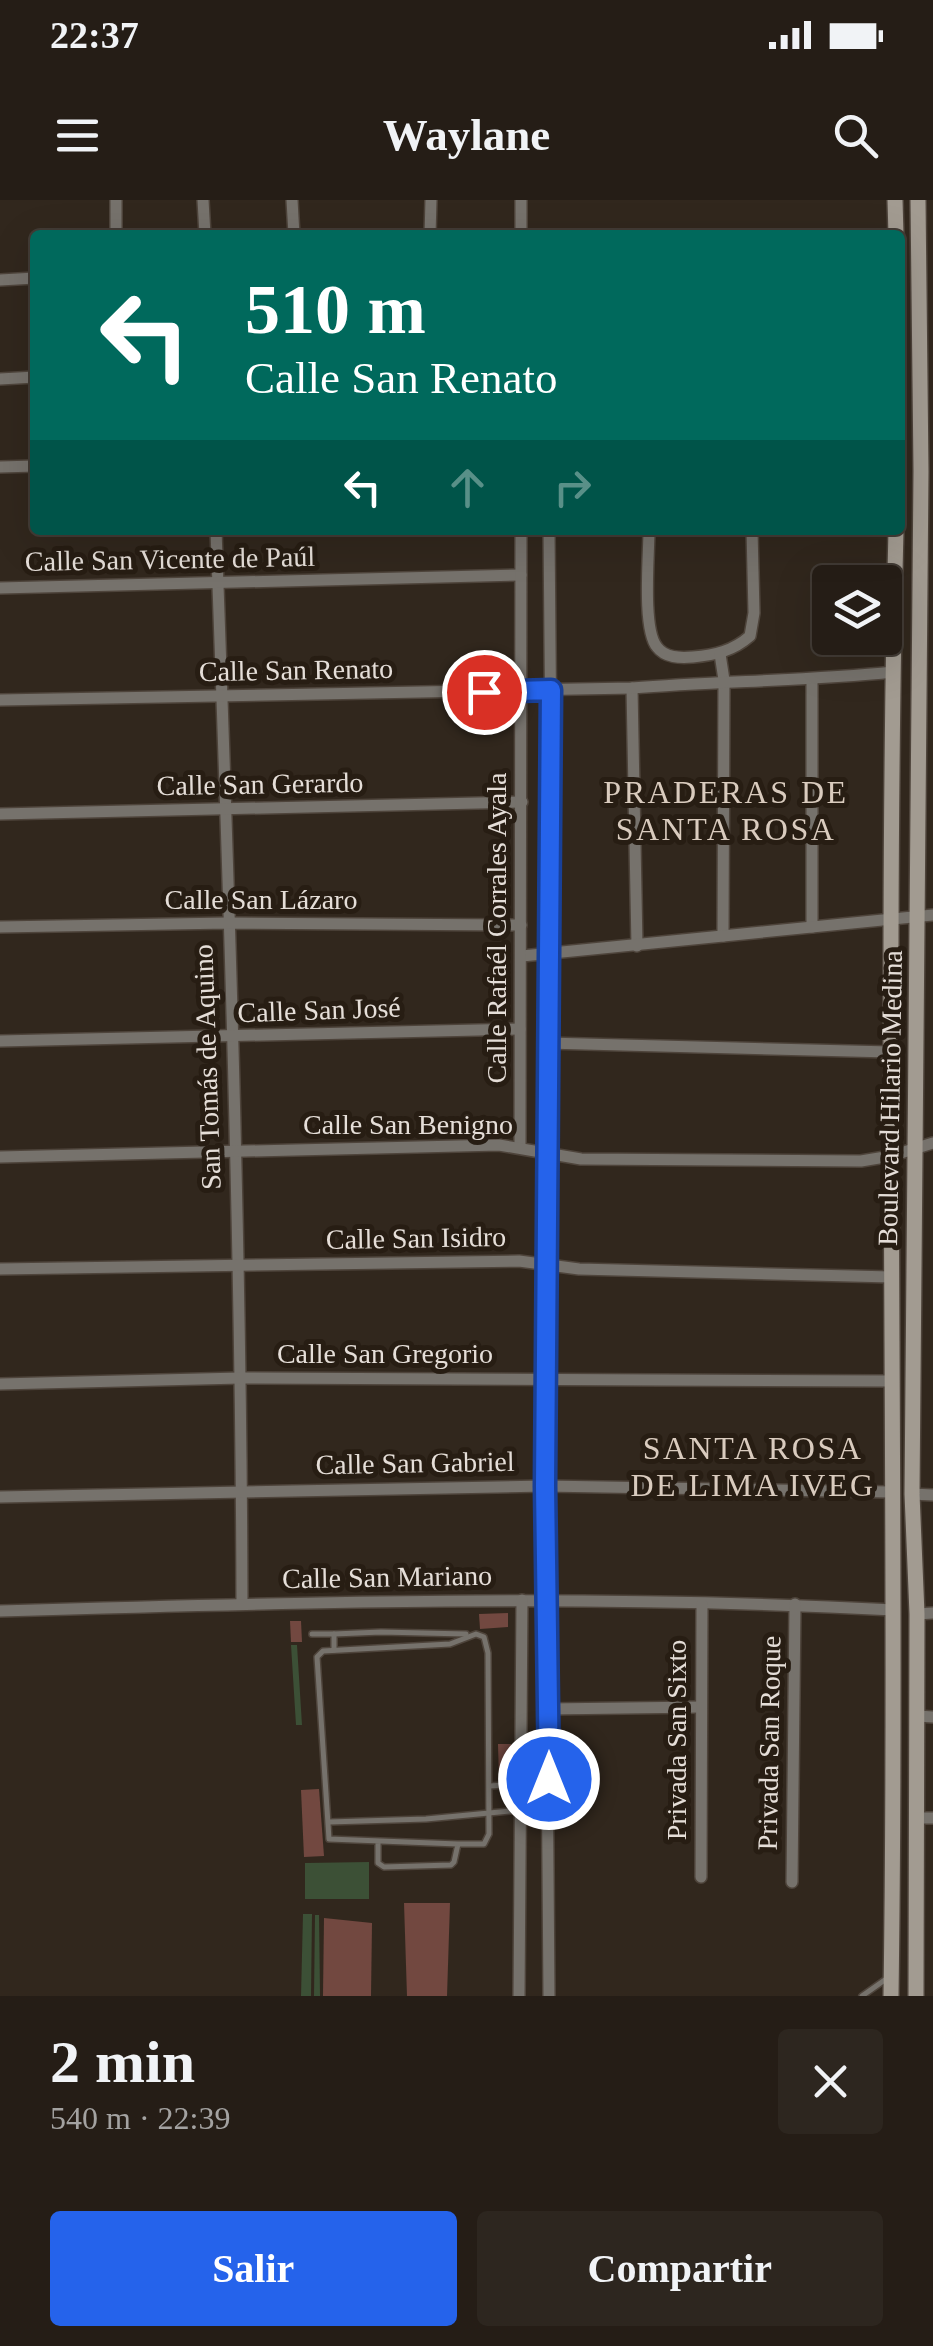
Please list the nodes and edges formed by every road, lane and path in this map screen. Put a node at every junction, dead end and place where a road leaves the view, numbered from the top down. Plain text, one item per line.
1 (116, 200) edge
2 (202, 200) edge
3 (292, 200) edge
4 (431, 200) edge
5 (521, 200) edge
6 (895, 200) edge
7 (918, 200) edge
8 (116, 230) edge
9 (204, 230) edge
10 (294, 230) edge
11 (430, 230) edge
12 (521, 230) edge
13 (896, 230) edge
14 (30, 278) edge
15 (0, 280) edge
16 (30, 377) edge
17 (0, 379) edge
18 (927, 452) edge
19 (30, 466) edge
20 (0, 467) edge
21 (927, 471) edge
22 (216, 535) edge
23 (521, 535) edge
24 (549, 535) edge
25 (649, 535) edge
26 (752, 535) edge
27 (896, 535) edge
28 (894, 565) edge
29 (521, 574) junction
30 (218, 583) junction
31 (0, 588) edge
32 (720, 654) junction
33 (891, 655) edge
34 (688, 658) junction
35 (893, 672) junction
36 (724, 680) junction
37 (812, 680) junction
38 (689, 684) junction
39 (632, 688) junction
40 (551, 690) junction
41 (522, 691) junction
42 (224, 695) junction
43 (0, 700) edge
44 (522, 802) junction
45 (226, 810) junction
46 (0, 814) edge
47 (925, 915) edge
48 (889, 920) junction
49 (227, 922) junction
50 (522, 925) junction
51 (0, 927) edge
52 (812, 927) junction
53 (723, 936) junction
54 (636, 946) junction
55 (548, 954) junction
56 (522, 956) junction
57 (520, 1029) junction
58 (232, 1037) junction
59 (0, 1041) edge
60 (547, 1043) junction
61 (890, 1052) junction
62 (933, 1143) edge
63 (520, 1146) junction
64 (915, 1146) junction
65 (234, 1150) junction
66 (548, 1155) junction
67 (0, 1156) edge
68 (891, 1156) junction
69 (238, 1264) junction
70 (548, 1267) junction
71 (0, 1269) edge
72 (891, 1277) junction
73 (240, 1378) junction
74 (548, 1378) junction
75 (890, 1381) junction
76 (0, 1384) edge
77 (545, 1486) junction
78 (242, 1492) junction
79 (890, 1492) junction
80 (912, 1494) junction
81 (933, 1495) edge
82 (0, 1498) edge
83 (548, 1599) junction
84 (522, 1600) junction
85 (242, 1604) junction
86 (702, 1604) junction
87 (796, 1604) junction
88 (894, 1610) junction
89 (0, 1611) edge
90 (925, 1614) edge
91 (381, 1632) junction
92 (418, 1632) junction
93 (450, 1632) junction
94 (312, 1634) dead end
95 (334, 1634) junction
96 (471, 1634) junction
97 (450, 1644) junction
98 (419, 1646) junction
99 (382, 1649) junction
100 (334, 1650) junction
101 (700, 1707) junction
102 (549, 1708) junction
103 (925, 1716) edge
104 (521, 1784) junction
105 (489, 1786) junction
106 (522, 1810) junction
107 (489, 1814) junction
108 (924, 1818) edge
109 (329, 1822) junction
110 (378, 1842) junction
111 (458, 1844) junction
112 (700, 1877) dead end
113 (792, 1882) dead end
114 (891, 1975) junction
115 (518, 1996) edge
116 (548, 1996) edge
117 (862, 1996) edge
118 (891, 1996) edge
119 (916, 1996) edge

1 - 8 street
2 - 9 street
3 - 10 street
4 - 11 street
5 - 12 street
6 - 13 main road
7 - 18 main road, Boulevard Hilario Medina
14 - 15 street
16 - 17 street
18 - 21 main road, Boulevard Hilario Medina
19 - 20 street
21 - 47 main road, Boulevard Hilario Medina
22 - 30 street, San Tomás de Aquino
23 - 29 street, Calle Rafaél Corrales Ayala
24 - 40 street, Calle Rafaél Corrales Ayala
25 - 34 street
26 - 32 street
27 - 28 main road, Boulevard Hilario Medina
29 - 30 street, Calle San Vicente de Paúl
29 - 41 street, Calle Rafaél Corrales Ayala
30 - 31 street, Calle San Vicente de Paúl
30 - 42 street, San Tomás de Aquino
32 - 34 street
32 - 36 street
33 - 35 main road, Boulevard Hilario Medina
34 - 38 street
35 - 37 street, Calle San Renato
35 - 48 main road, Boulevard Hilario Medina
36 - 37 street, Calle San Renato
36 - 38 street, Calle San Renato
36 - 53 street
37 - 52 street
38 - 39 street, Calle San Renato
39 - 40 street, Calle San Renato
39 - 54 street
40 - 41 street, Calle San Renato
40 - 55 street, Calle Rafaél Corrales Ayala
41 - 42 street, Calle San Renato
41 - 44 street, Calle Rafaél Corrales Ayala
42 - 43 street, Calle San Renato
42 - 45 street, San Tomás de Aquino
44 - 45 street, Calle San Gerardo
44 - 50 street, Calle Rafaél Corrales Ayala
45 - 46 street, Calle San Gerardo
45 - 49 street, San Tomás de Aquino
47 - 48 street
47 - 64 main road, Boulevard Hilario Medina
48 - 52 street
48 - 61 main road, Boulevard Hilario Medina
49 - 50 street, Calle San Lázaro
49 - 51 street, Calle San Lázaro
49 - 58 street, San Tomás de Aquino
50 - 56 street, Calle Rafaél Corrales Ayala
52 - 53 street
53 - 54 street
54 - 55 street
55 - 56 street
55 - 60 street, Calle Rafaél Corrales Ayala
56 - 57 street, Calle Rafaél Corrales Ayala
57 - 58 street, Calle San José
57 - 63 street, Calle Rafaél Corrales Ayala
58 - 59 street, Calle San José
58 - 65 street, San Tomás de Aquino
60 - 61 street
60 - 66 street, Calle Rafaél Corrales Ayala
61 - 68 main road, Boulevard Hilario Medina
62 - 64 street, Calle San Benigno
63 - 65 street, Calle San Benigno
63 - 66 street, Calle San Benigno
64 - 68 street, Calle San Benigno
64 - 80 main road, Boulevard Hilario Medina
65 - 67 street, Calle San Benigno
65 - 69 street, San Tomás de Aquino
66 - 68 street, Calle San Benigno
66 - 70 street, Calle Rafaél Corrales Ayala
68 - 72 main road, Boulevard Hilario Medina
69 - 70 street, Calle San Isidro
69 - 71 street, Calle San Isidro
69 - 73 street, San Tomás de Aquino
70 - 72 street, Calle San Isidro
70 - 74 street, Calle Rafaél Corrales Ayala
72 - 75 main road, Boulevard Hilario Medina
73 - 74 street, Calle San Gregorio
73 - 76 street, Calle San Gregorio
73 - 78 street, San Tomás de Aquino
74 - 75 street, Calle San Gregorio
74 - 77 street, Calle Rafaél Corrales Ayala
75 - 79 main road, Boulevard Hilario Medina
77 - 78 street, Calle San Gabriel
77 - 79 street, Calle San Gabriel
77 - 83 street, Calle Rafaél Corrales Ayala
78 - 82 street, Calle San Gabriel
78 - 85 street, San Tomás de Aquino
79 - 88 main road, Boulevard Hilario Medina
80 - 81 street
80 - 90 main road, Boulevard Hilario Medina
83 - 84 street, Calle San Mariano
83 - 86 street, Calle San Mariano
83 - 102 street, Calle Rafaél Corrales Ayala
84 - 85 street, Calle San Mariano
84 - 104 street
85 - 89 street, Calle San Mariano
86 - 87 street, Calle San Mariano
86 - 101 street, Privada San Sixto
87 - 88 street, Calle San Mariano
87 - 113 street, Privada San Roque
88 - 114 main road, Boulevard Hilario Medina
90 - 103 main road, Boulevard Hilario Medina
91 - 92 lane
91 - 95 lane
91 - 99 lane
92 - 93 lane
92 - 98 lane
93 - 96 lane
93 - 97 lane
94 - 95 lane
95 - 100 lane
96 - 97 lane
96 - 105 lane
97 - 98 lane
98 - 99 lane
99 - 100 lane
100 - 109 lane
101 - 102 street
101 - 112 street, Privada San Sixto
102 - 116 street, Calle Rafaél Corrales Ayala
103 - 108 main road, Boulevard Hilario Medina
104 - 105 lane
104 - 106 street
105 - 107 lane
106 - 107 lane
106 - 115 street
107 - 109 lane
107 - 111 lane
108 - 119 main road, Boulevard Hilario Medina
109 - 110 lane
110 - 111 lane
110 - 111 lane
114 - 117 lane
114 - 118 main road, Boulevard Hilario Medina

